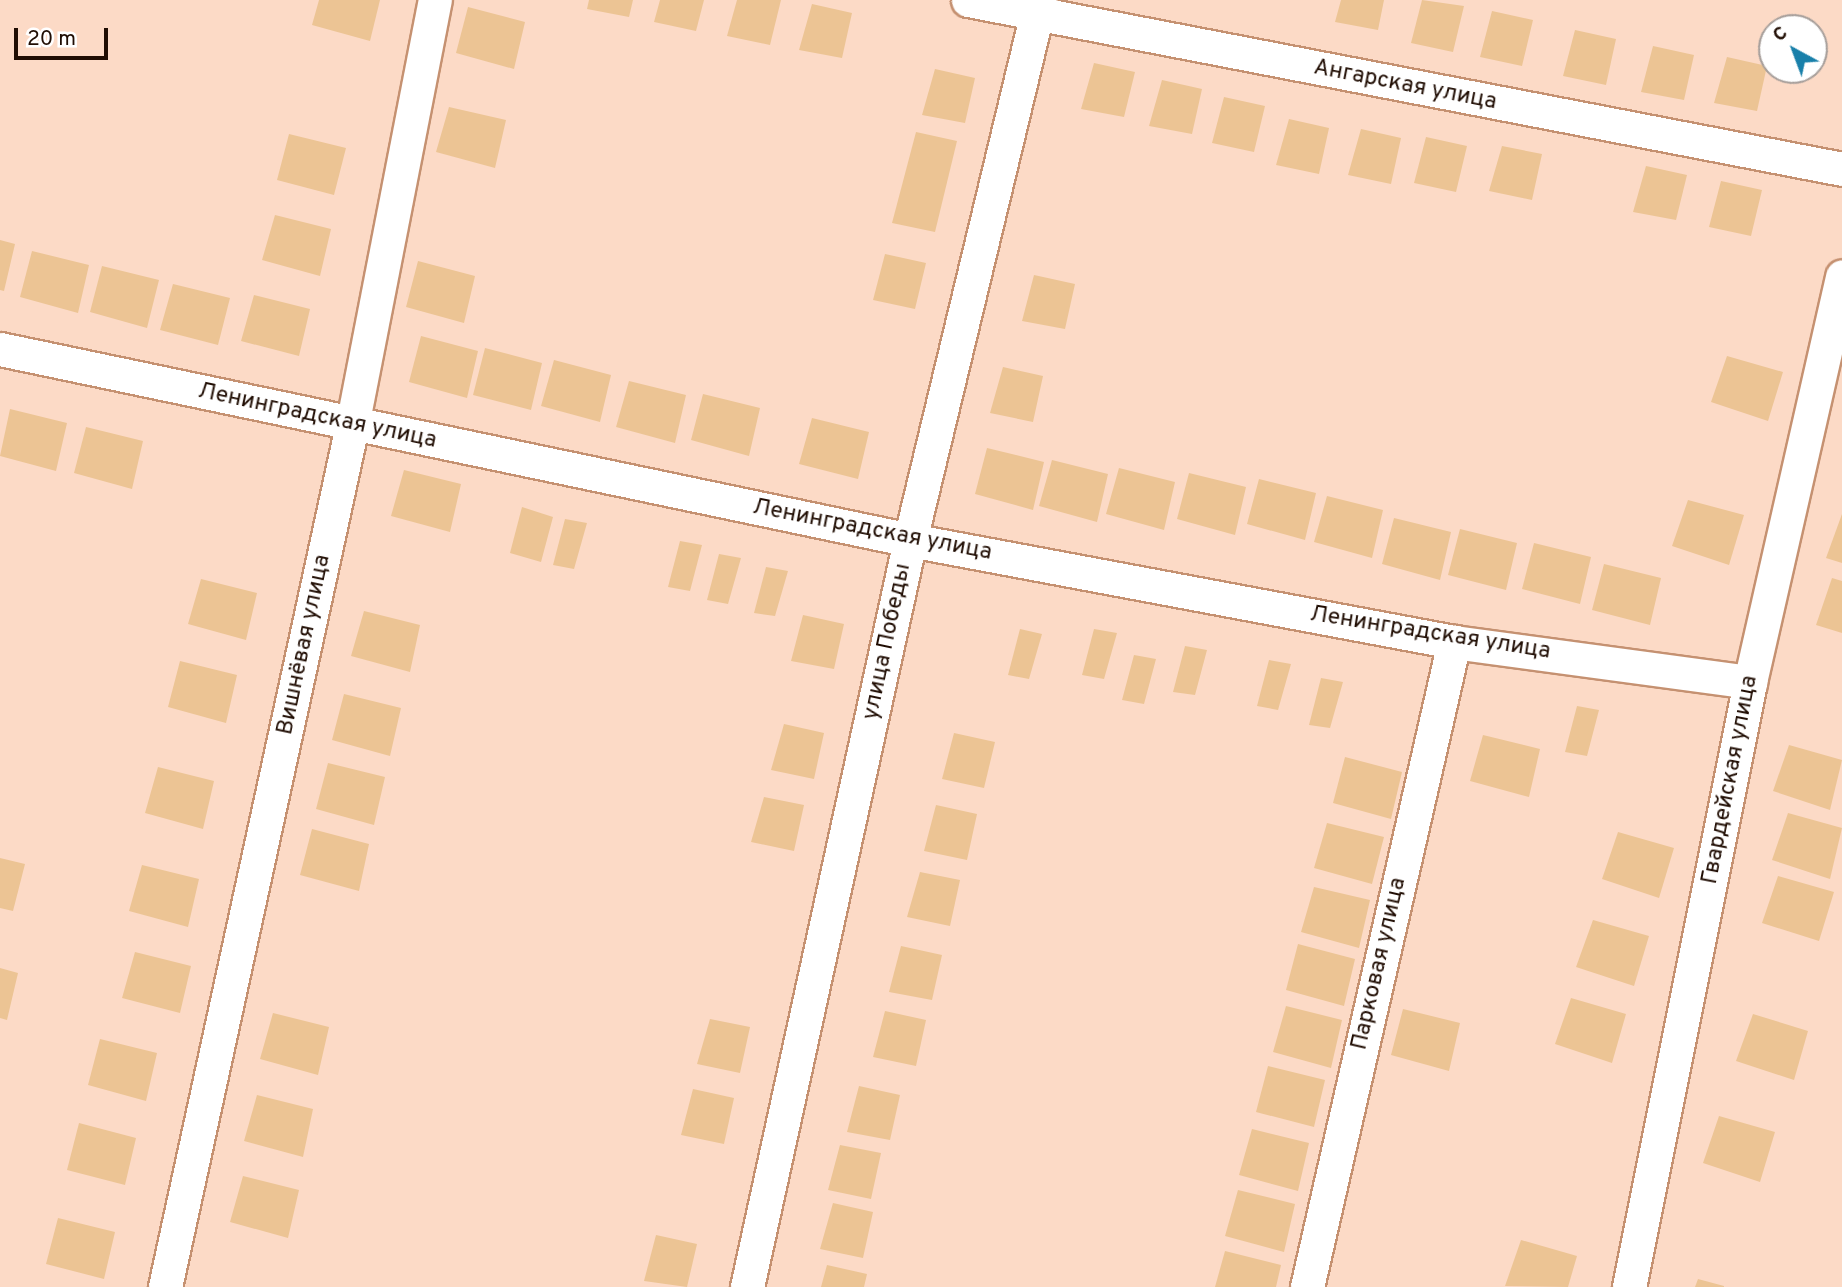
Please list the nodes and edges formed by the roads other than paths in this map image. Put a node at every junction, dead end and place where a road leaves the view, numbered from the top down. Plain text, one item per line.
1 (435, 0) edge
2 (968, 0) edge
3 (1038, 8) edge
4 (1842, 169) edge
5 (1842, 276) edge
6 (0, 349) edge
7 (352, 426) junction
8 (910, 540) junction
9 (1454, 642) junction
10 (1750, 682) junction
11 (164, 1287) edge
12 (747, 1287) edge
13 (1307, 1287) edge
14 (1629, 1287) edge

1 - 7 street, Вишнёвая улица
2 - 3 street, Ангарская улица
3 - 4 street, Ангарская улица
3 - 8 street, улица Победы
5 - 10 street, Гвардейская улица
6 - 7 street, Ленинградская улица
7 - 8 street, Ленинградская улица
7 - 11 street, Вишнёвая улица
8 - 9 street, Ленинградская улица
8 - 12 street, улица Победы
9 - 10 street, Ленинградская улица
9 - 13 street, Парковая улица
10 - 14 street, Гвардейская улица

